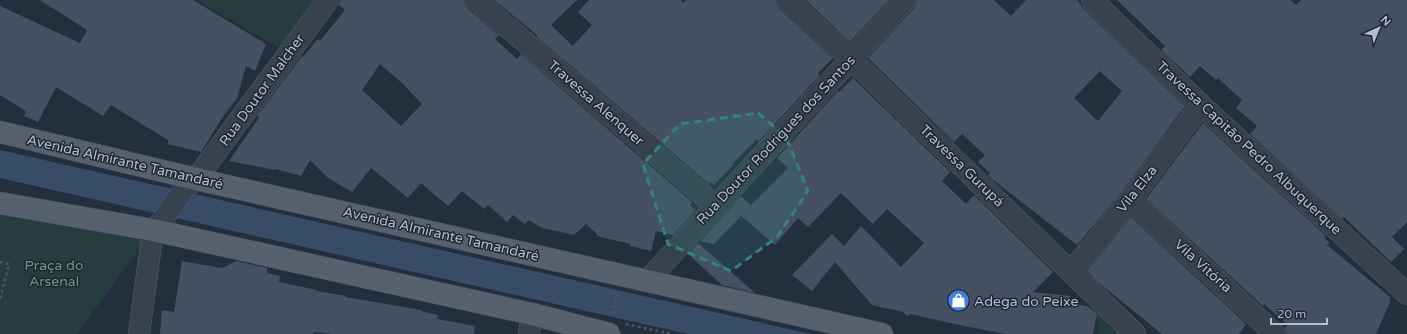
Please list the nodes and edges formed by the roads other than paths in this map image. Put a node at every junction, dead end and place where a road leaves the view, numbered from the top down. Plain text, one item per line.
1 (328, 0) edge
2 (477, 0) edge
3 (788, 0) edge
4 (906, 0) edge
5 (1092, 0) edge
6 (851, 58) junction
7 (1201, 105) junction
8 (0, 132) edge
9 (190, 184) junction
10 (1130, 200) junction
11 (0, 203) edge
12 (716, 206) junction
13 (158, 226) junction
14 (1071, 272) junction
15 (647, 280) junction
16 (1407, 294) edge
17 (531, 324) edge
18 (611, 327) edge
19 (139, 334) edge
20 (882, 334) edge
21 (1134, 334) edge
22 (1275, 334) edge

1 - 9 street, Rua Doutor Malcher
2 - 12 street, Travessa Alenquer
3 - 6 street, Travessa Gurupá
4 - 6 street, Rua Doutor Rodrigues dos Santos
5 - 7 street, Travessa Capitão Pedro Albuquerque
6 - 12 street, Rua Doutor Rodrigues dos Santos
6 - 14 street, Travessa Gurupá
7 - 10 street, Vila Elza
7 - 16 street, Travessa Capitão Pedro Albuquerque
8 - 9 main road, Avenida Almirante Tamandaré
9 - 13 street, Rua Doutor Malcher
9 - 15 main road, Avenida Almirante Tamandaré
10 - 14 street, Vila Elza
10 - 22 street, Vila Vitória
11 - 13 main road
12 - 15 street, Rua Doutor Rodrigues dos Santos
13 - 17 main road
13 - 19 street
14 - 21 street, Travessa Gurupá
15 - 20 main road, Avenida Almirante Tamandaré
17 - 18 main road

